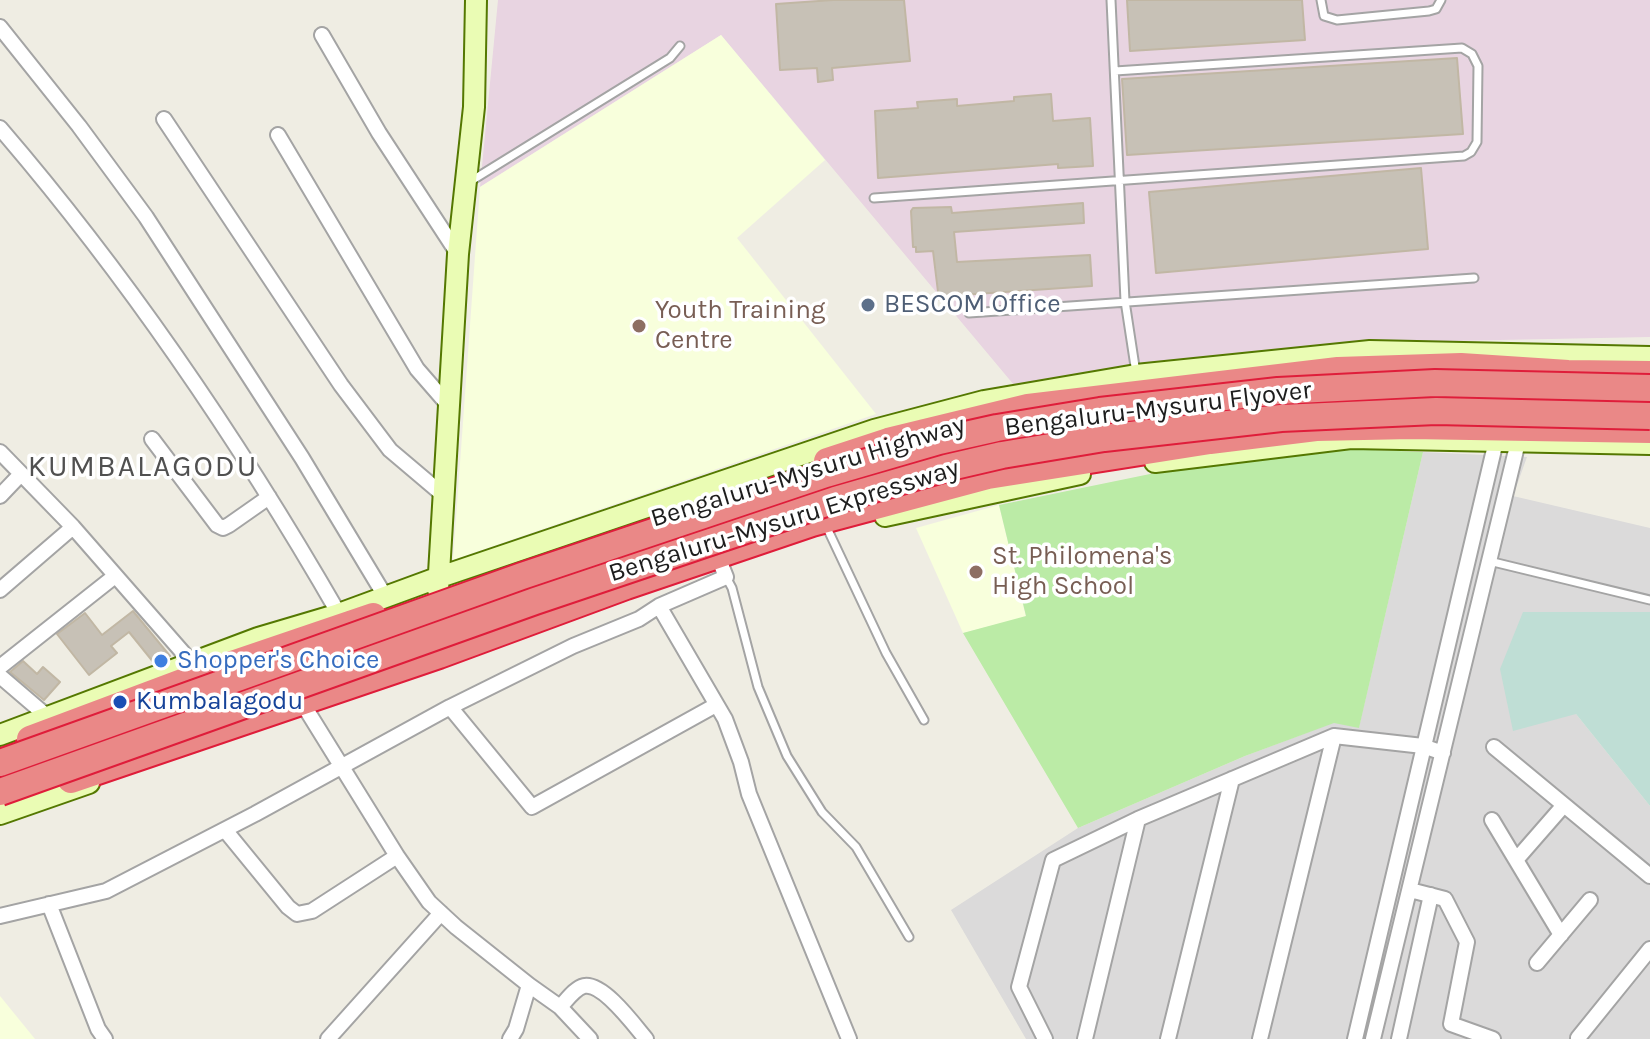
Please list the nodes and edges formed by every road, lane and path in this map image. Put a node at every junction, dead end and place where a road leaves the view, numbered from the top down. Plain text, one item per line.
1 (476, 0) edge
2 (1111, 0) edge
3 (1321, 0) edge
4 (1441, 0) edge
5 (0, 27) edge
6 (322, 35) dead end
7 (680, 46) dead end
8 (1115, 71) junction
9 (164, 119) dead end
10 (0, 128) edge
11 (278, 135) dead end
12 (1120, 180) junction
13 (466, 185) junction
14 (874, 198) dead end
15 (458, 254) junction
16 (1474, 278) dead end
17 (1125, 301) junction
18 (969, 313) dead end
19 (1650, 357) edge
20 (1650, 374) edge
21 (1138, 384) junction
22 (1650, 388) edge
23 (450, 407) junction
24 (1650, 416) edge
25 (1650, 430) edge
26 (152, 439) dead end
27 (1496, 441) junction
28 (1518, 442) junction
29 (1650, 444) edge
30 (0, 452) edge
31 (1150, 456) junction
32 (20, 475) junction
33 (442, 494) junction
34 (0, 496) edge
35 (269, 497) junction
36 (73, 527) junction
37 (828, 530) junction
38 (1489, 561) junction
39 (724, 572) junction
40 (115, 576) junction
41 (437, 586) junction
42 (0, 590) edge
43 (385, 596) junction
44 (1650, 600) edge
45 (659, 606) junction
46 (339, 614) junction
47 (439, 655) junction
48 (192, 663) junction
49 (0, 667) edge
50 (0, 676) edge
51 (716, 705) junction
52 (450, 707) junction
53 (306, 709) junction
54 (49, 718) junction
55 (924, 720) dead end
56 (0, 735) edge
57 (1334, 736) junction
58 (1423, 746) junction
59 (1494, 747) dead end
60 (0, 750) edge
61 (1443, 753) junction
62 (0, 763) edge
63 (342, 766) junction
64 (1232, 779) junction
65 (0, 792) edge
66 (0, 805) edge
67 (1564, 805) junction
68 (0, 814) edge
69 (1138, 819) junction
70 (1492, 820) dead end
71 (225, 830) junction
72 (397, 856) junction
73 (1516, 860) junction
74 (1650, 876) edge
75 (1410, 890) junction
76 (1431, 895) junction
77 (1590, 900) dead end
78 (49, 904) junction
79 (441, 913) junction
80 (0, 916) edge
81 (1561, 935) junction
82 (909, 937) dead end
83 (1650, 949) edge
84 (1537, 963) dead end
85 (529, 985) junction
86 (560, 1007) junction
87 (1578, 1038) edge
88 (105, 1039) edge
89 (328, 1039) edge
90 (510, 1039) edge
91 (590, 1039) edge
92 (646, 1039) edge
93 (849, 1039) edge
94 (1045, 1039) edge
95 (1085, 1039) edge
96 (1168, 1039) edge
97 (1260, 1039) edge
98 (1355, 1039) edge
99 (1373, 1039) edge
100 (1399, 1039) edge
101 (1493, 1039) edge

1 - 13 street
2 - 8 lane
3 - 4 lane
5 - 43 street
6 - 15 street
7 - 13 lane
8 - 12 lane
8 - 12 lane
9 - 33 street
10 - 35 street
11 - 23 street
12 - 14 lane
12 - 17 lane
13 - 15 street
15 - 23 street
16 - 17 lane
17 - 18 lane
17 - 21 lane
19 - 21 street
20 - 21 highway, Bengaluru-Mysuru Highway
21 - 31 street
21 - 41 highway, Bengaluru-Mysuru Highway
22 - 62 highway, Bengaluru-Mysuru Flyover, bridge
23 - 33 street
24 - 65 highway, Bengaluru-Mysuru Expressway, bridge
25 - 31 highway, Bengaluru-Mysuru Expressway
26 - 35 street
27 - 28 street, Bengaluru-Mysuru Expressway
27 - 31 street, Bengaluru-Mysuru Expressway
27 - 58 street
28 - 29 street, Bengaluru-Mysuru Expressway
28 - 38 street
30 - 32 street
31 - 37 street, Bengaluru-Mysuru Expressway
31 - 47 highway, Bengaluru-Mysuru Expressway
32 - 34 street
32 - 36 street
33 - 41 street
35 - 46 street
36 - 40 street
36 - 42 street
37 - 39 street, Bengaluru-Mysuru Expressway
37 - 55 lane
38 - 44 lane
38 - 61 street
39 - 45 street
39 - 53 street, Bengaluru-Mysuru Expressway
39 - 82 lane
40 - 48 street
40 - 49 street
41 - 43 street
41 - 47 street
41 - 60 highway, Bengaluru-Mysuru Highway
43 - 46 street
45 - 51 street
45 - 52 street
46 - 48 street
47 - 66 highway, Bengaluru-Mysuru Expressway
48 - 54 street
50 - 54 street
51 - 52 street
51 - 93 street
52 - 63 street
53 - 63 street
53 - 68 street, Bengaluru-Mysuru Expressway
54 - 56 street
57 - 58 street
57 - 64 street
57 - 97 street
58 - 61 street
58 - 98 street
59 - 67 street
61 - 75 street
63 - 71 street
63 - 72 street
64 - 69 street
64 - 96 street
67 - 73 street
67 - 74 street
69 - 94 street
69 - 95 street
70 - 73 street
71 - 72 street
71 - 78 street
72 - 79 street
73 - 81 street
75 - 76 street
75 - 99 street
76 - 100 street
76 - 101 street
77 - 81 street
78 - 80 street
78 - 88 street
79 - 85 street
79 - 89 street
81 - 84 street
83 - 87 street
85 - 86 street
85 - 90 street
86 - 91 street
86 - 92 street

